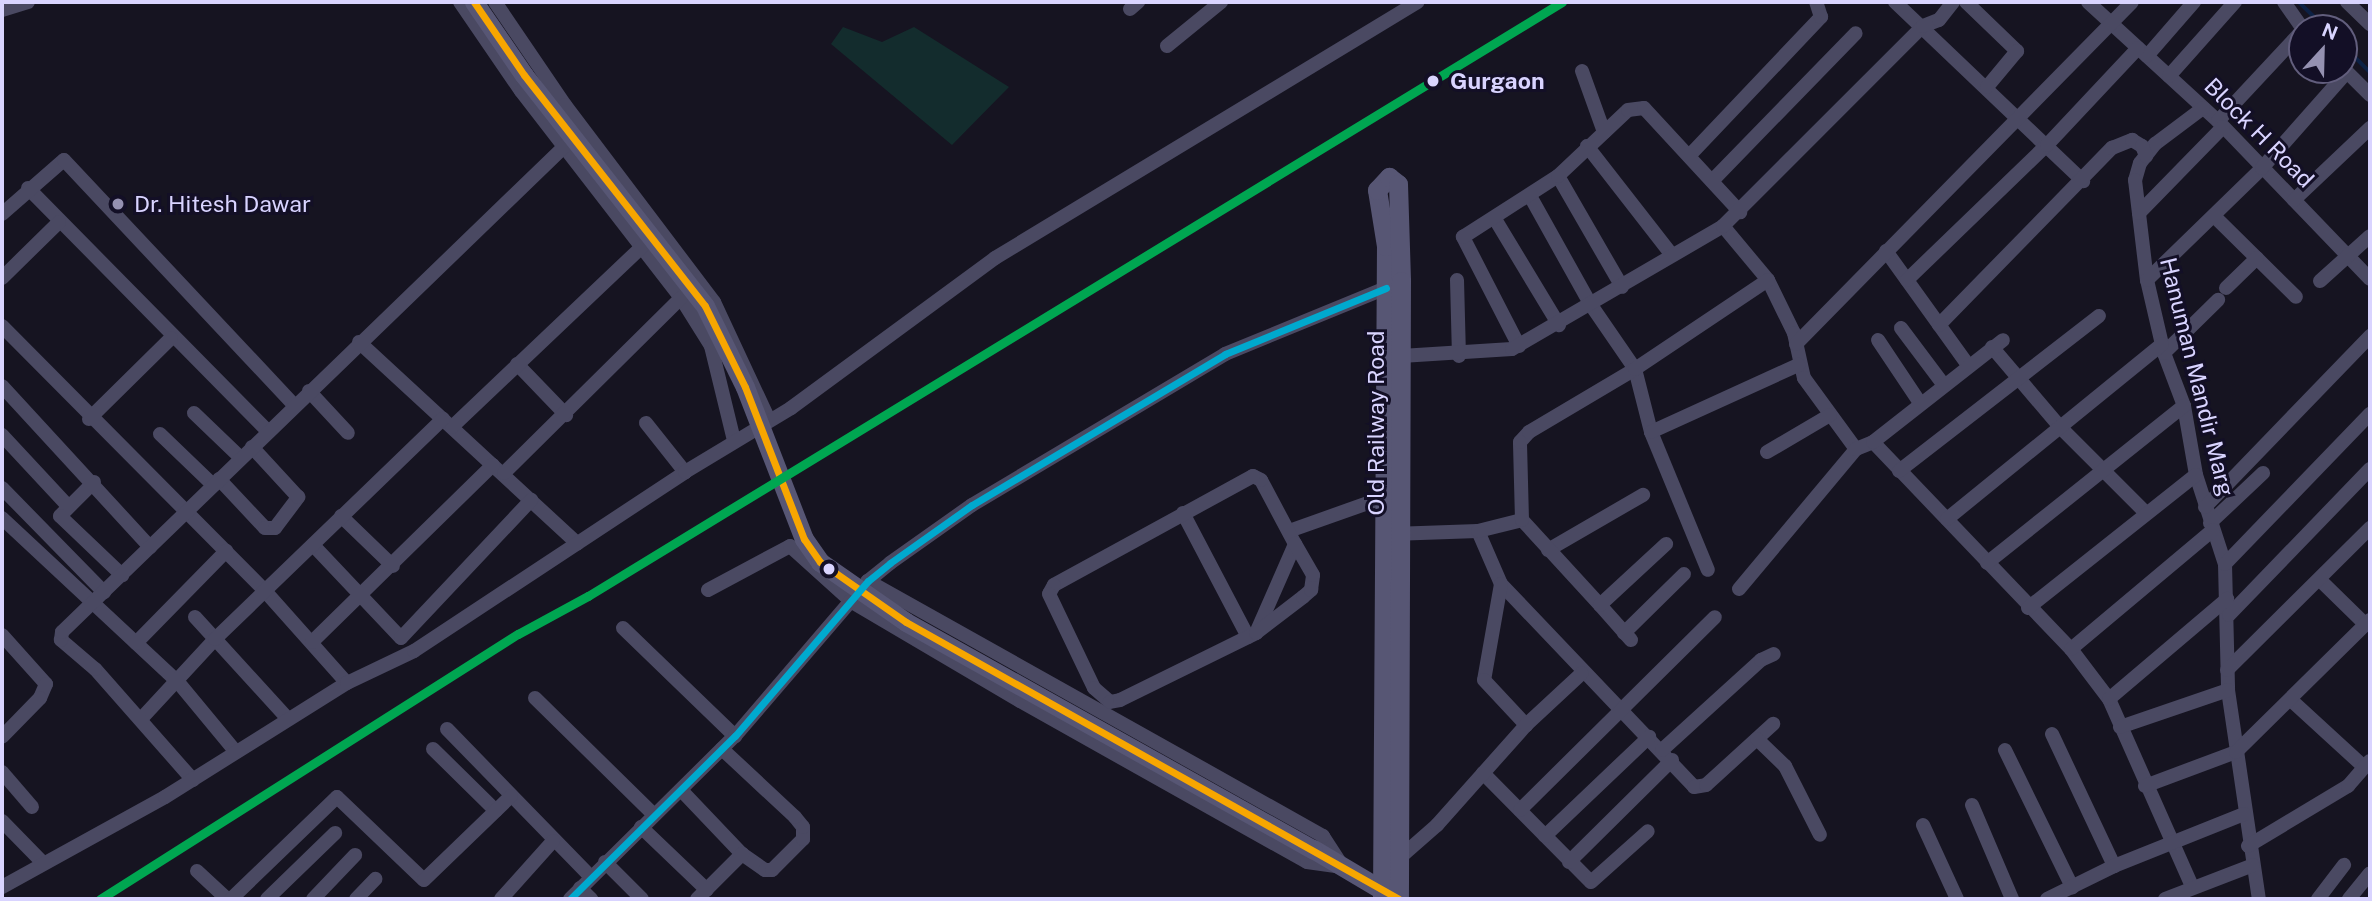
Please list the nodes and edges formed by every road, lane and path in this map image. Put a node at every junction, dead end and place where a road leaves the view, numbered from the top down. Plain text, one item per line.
1 (28, 2) edge
2 (460, 2) edge
3 (474, 2) edge
4 (495, 2) edge
5 (1221, 2) edge
6 (1417, 2) edge
7 (1816, 2) edge
8 (1895, 2) edge
9 (1953, 2) edge
10 (1966, 2) edge
11 (2088, 2) edge
12 (2132, 2) edge
13 (2193, 2) edge
14 (2235, 2) edge
15 (2347, 2) edge
16 (2, 10) edge
17 (2111, 23) junction
18 (2370, 24) edge
19 (1923, 26) junction
20 (1856, 33) dead end
21 (2288, 45) edge
22 (1167, 46) dead end
23 (2142, 52) junction
24 (1581, 71) dead end
25 (2169, 76) junction
26 (2335, 84) edge
27 (1987, 87) junction
28 (2203, 108) junction
29 (2016, 115) junction
30 (2220, 124) junction
31 (2370, 128) edge
32 (1604, 132) junction
33 (2047, 145) junction
34 (565, 146) junction
35 (1587, 146) junction
36 (1689, 156) junction
37 (2146, 156) junction
38 (2262, 168) junction
39 (1558, 176) junction
40 (1712, 181) junction
41 (2083, 181) junction
42 (626, 183) junction
43 (28, 188) junction
44 (1530, 197) junction
45 (2294, 200) junction
46 (610, 204) junction
47 (1740, 212) junction
48 (2139, 213) junction
49 (2, 214) edge
50 (2214, 216) junction
51 (1495, 219) junction
52 (59, 222) junction
53 (1723, 226) junction
54 (2370, 236) edge
55 (643, 246) junction
56 (1886, 251) junction
57 (1672, 255) junction
58 (2351, 257) junction
59 (2257, 258) junction
60 (2, 278) edge
61 (2370, 279) edge
62 (1457, 280) dead end
63 (1768, 280) junction
64 (1907, 280) junction
65 (2147, 280) junction
66 (2320, 281) dead end
67 (1622, 287) junction
68 (1386, 288) junction
69 (2296, 297) dead end
70 (681, 298) junction
71 (1591, 305) junction
72 (2099, 317) dead end
73 (1559, 325) junction
74 (1939, 325) junction
75 (2, 326) edge
76 (1901, 328) dead end
77 (2370, 336) edge
78 (171, 338) junction
79 (1878, 340) dead end
80 (359, 342) junction
81 (1796, 344) junction
82 (1519, 346) junction
83 (2163, 348) junction
84 (1402, 356) junction
85 (1459, 356) junction
86 (517, 364) junction
87 (1798, 365) junction
88 (1968, 365) junction
89 (1635, 369) junction
90 (2020, 379) junction
91 (1943, 384) junction
92 (2, 386) edge
93 (309, 391) junction
94 (1920, 403) junction
95 (294, 405) junction
96 (2184, 406) junction
97 (194, 413) dead end
98 (2370, 414) edge
99 (566, 415) junction
100 (1830, 415) junction
101 (89, 419) junction
102 (769, 420) junction
103 (646, 422) dead end
104 (448, 423) junction
105 (2060, 426) junction
106 (268, 431) junction
107 (1651, 432) junction
108 (348, 433) dead end
109 (2, 435) edge
110 (160, 435) dead end
111 (734, 440) junction
112 (1873, 442) junction
113 (252, 447) junction
114 (1856, 449) junction
115 (1767, 452) dead end
116 (241, 458) junction
117 (499, 469) junction
118 (2370, 469) edge
119 (1899, 471) junction
120 (2102, 471) junction
121 (685, 472) junction
122 (2263, 473) dead end
123 (2196, 475) junction
124 (94, 482) junction
125 (216, 482) junction
126 (2, 488) edge
127 (1643, 495) dead end
128 (1385, 497) junction
129 (531, 500) junction
130 (68, 506) junction
131 (2205, 507) junction
132 (185, 513) junction
133 (1183, 513) junction
134 (2146, 513) junction
135 (341, 516) junction
136 (2, 518) edge
137 (1947, 519) junction
138 (1522, 520) junction
139 (2211, 526) junction
140 (2370, 528) edge
141 (1478, 531) junction
142 (1392, 534) junction
143 (1292, 538) junction
144 (577, 544) junction
145 (1666, 544) dead end
146 (313, 545) junction
147 (150, 547) junction
148 (1548, 550) junction
149 (226, 551) junction
150 (1987, 563) junction
151 (2225, 564) junction
152 (393, 566) junction
153 (1708, 570) dead end
154 (1684, 574) dead end
155 (122, 575) junction
156 (869, 581) junction
157 (2321, 581) junction
158 (1501, 584) junction
159 (1739, 589) dead end
160 (708, 590) dead end
161 (265, 591) junction
162 (104, 592) junction
163 (361, 595) junction
164 (2227, 599) junction
165 (852, 602) junction
166 (92, 604) junction
167 (1600, 605) junction
168 (2028, 608) junction
169 (2229, 615) junction
170 (195, 617) dead end
171 (1715, 617) dead end
172 (2368, 622) edge
173 (622, 628) dead end
174 (2, 635) edge
175 (1252, 635) junction
176 (401, 638) junction
177 (215, 639) junction
178 (312, 642) junction
179 (136, 643) junction
180 (2071, 649) junction
181 (414, 651) junction
182 (1774, 654) dead end
183 (2227, 670) junction
184 (1582, 673) junction
185 (178, 682) junction
186 (346, 683) junction
187 (2228, 690) junction
188 (535, 698) dead end
189 (2109, 699) junction
190 (2291, 700) junction
191 (1621, 711) junction
192 (141, 719) junction
193 (288, 719) junction
194 (1773, 723) dead end
195 (1526, 725) junction
196 (2120, 727) junction
197 (447, 729) dead end
198 (2052, 734) dead end
199 (735, 736) junction
200 (2, 737) edge
201 (1648, 737) junction
202 (1757, 739) junction
203 (433, 749) dead end
204 (722, 749) junction
205 (2005, 750) dead end
206 (235, 751) junction
207 (2236, 752) junction
208 (1667, 755) junction
209 (2367, 764) edge
210 (2, 772) edge
211 (1483, 773) junction
212 (193, 780) junction
213 (2145, 786) junction
214 (681, 790) junction
215 (511, 796) junction
216 (1972, 805) dead end
217 (32, 807) dead end
218 (1520, 810) junction
219 (496, 811) junction
220 (2244, 814) junction
221 (654, 815) junction
222 (2, 821) edge
223 (1923, 825) dead end
224 (641, 827) junction
225 (1648, 831) dead end
226 (335, 833) dead end
227 (1820, 835) dead end
228 (1545, 836) junction
229 (553, 841) junction
230 (2173, 842) junction
231 (2248, 846) junction
232 (742, 854) junction
233 (355, 855) dead end
234 (605, 862) junction
235 (1569, 862) junction
236 (43, 863) junction
237 (1389, 863) junction
238 (2253, 865) junction
239 (2344, 865) dead end
240 (2114, 866) junction
241 (1343, 867) junction
242 (197, 871) dead end
243 (2370, 873) edge
244 (591, 877) junction
245 (376, 879) dead end
246 (2192, 886) junction
247 (2, 887) edge
248 (2071, 887) junction
249 (580, 888) junction
250 (702, 895) edge
251 (1390, 897) edge
252 (229, 899) edge
253 (267, 899) edge
254 (313, 899) edge
255 (356, 899) edge
256 (501, 899) edge
257 (570, 899) edge
258 (591, 899) edge
259 (642, 899) edge
260 (1957, 899) edge
261 (2012, 899) edge
262 (2047, 899) edge
263 (2165, 899) edge
264 (2259, 899) edge
265 (2318, 899) edge
266 (2349, 899) edge

1 - 16 street
2 - 34 street
3 - 241 street, bridge
4 - 42 street
5 - 22 street
6 - 102 street
7 - 36 street
8 - 19 street
9 - 19 street
10 - 27 street
11 - 17 street, Block H Road
12 - 17 street
13 - 23 street
14 - 25 street
15 - 18 street
17 - 23 street, Block H Road
17 - 29 street
19 - 27 street
19 - 47 street
20 - 40 street
21 - 30 street
23 - 25 street, Block H Road
23 - 33 street
24 - 32 street
25 - 28 street, Block H Road
26 - 38 street
27 - 29 street
28 - 30 street, Block H Road
28 - 37 street
29 - 33 street
29 - 56 street
30 - 38 street, Block H Road
30 - 48 street
31 - 45 street
32 - 35 street
32 - 36 street
33 - 41 street
33 - 64 street
34 - 46 street
34 - 80 street
35 - 39 street
35 - 57 street
36 - 40 street
37 - 41 street
37 - 48 street, Hanuman Mandir Marg
38 - 45 street, Block H Road
38 - 50 street
39 - 44 street
39 - 67 street
40 - 47 street
41 - 74 street
42 - 46 street
42 - 102 street
43 - 49 street
43 - 52 street
43 - 95 street
44 - 51 street
44 - 71 street
45 - 58 street, Block H Road
46 - 55 street
47 - 53 street
48 - 65 street, Hanuman Mandir Marg
50 - 59 street
50 - 65 street
51 - 73 street
51 - 82 street
52 - 60 street
52 - 78 street
53 - 57 street
53 - 63 street
54 - 58 street
55 - 70 street
55 - 86 street
56 - 64 street
56 - 81 street
57 - 67 street
58 - 61 street, Block H Road
58 - 66 street
59 - 69 street
59 - 83 street
62 - 85 street
63 - 81 street
63 - 89 street
64 - 74 street
65 - 83 street, Hanuman Mandir Marg
67 - 71 street
68 - 84 street, Old Railway Road
68 - 128 street, Old Railway Road
68 - 156 street
70 - 99 street
70 - 111 street
71 - 73 street
71 - 89 street
72 - 90 street
73 - 82 street
74 - 88 street
75 - 101 street
76 - 91 street
77 - 131 street
78 - 101 street
78 - 106 street
79 - 94 street
80 - 93 street
80 - 104 street
81 - 87 street
82 - 85 street
83 - 96 street, Hanuman Mandir Marg
83 - 105 street
84 - 85 street
84 - 142 street, Old Railway Road
86 - 99 street
86 - 104 street
87 - 100 street
87 - 107 street
88 - 90 street
88 - 91 street
89 - 107 street
89 - 138 street
90 - 105 street
90 - 119 street
91 - 94 street
92 - 124 street
93 - 95 street
93 - 108 street
94 - 112 street
95 - 106 street
96 - 120 street
96 - 123 street, Hanuman Mandir Marg
97 - 116 street
98 - 151 street
99 - 117 street
100 - 114 street
100 - 115 street
101 - 132 street
102 - 111 street
103 - 121 street
104 - 117 street
104 - 135 street
105 - 120 street
105 - 137 street
106 - 113 street
107 - 153 street
109 - 130 street
110 - 125 street
111 - 121 street
112 - 114 street
112 - 119 street
113 - 116 street
113 - 125 street
114 - 159 street
116 - 125 street
117 - 129 street
117 - 152 street
118 - 169 street
119 - 137 street
120 - 134 street
120 - 150 street
121 - 144 street
122 - 139 street
123 - 131 street, Hanuman Mandir Marg
123 - 134 street
124 - 130 street
124 - 147 street
125 - 132 street
126 - 162 street
127 - 148 street
128 - 142 street, Old Railway Road
128 - 143 street
129 - 144 street
129 - 176 street
130 - 155 street
131 - 139 street, Hanuman Mandir Marg
132 - 147 street
132 - 149 street
133 - 143 street
133 - 175 street
133 - 175 street
134 - 168 street
135 - 146 street
135 - 152 street
136 - 166 street
137 - 150 street
138 - 141 street
138 - 148 street
139 - 151 street, Hanuman Mandir Marg
139 - 180 street
140 - 157 street
141 - 142 street
141 - 158 street
142 - 237 street, Old Railway Road
143 - 175 street
143 - 175 street
144 - 181 street
145 - 167 street
146 - 161 street
146 - 163 street
147 - 155 street
148 - 167 street
149 - 161 street
149 - 179 street
150 - 168 street
151 - 164 street, Hanuman Mandir Marg
152 - 163 street
154 - 167 street
155 - 162 street
156 - 165 street
156 - 241 street
157 - 172 street
157 - 183 street
158 - 184 street
158 - 195 street
160 - 165 street
161 - 177 street
161 - 178 street
162 - 166 street
163 - 176 street
163 - 178 street
164 - 169 street, Hanuman Mandir Marg
164 - 189 street
165 - 199 street
165 - 241 street
166 - 179 street
166 - 192 street
168 - 180 street
169 - 183 street, Hanuman Mandir Marg
170 - 177 street
171 - 191 street
172 - 190 street
173 - 199 street
174 - 200 street
176 - 181 street
177 - 185 street
177 - 193 street
178 - 186 street
179 - 185 street
180 - 189 street
181 - 186 street
182 - 208 street
183 - 187 street, Hanuman Mandir Marg
184 - 191 street
184 - 195 street
185 - 192 street
185 - 206 street
186 - 193 street
187 - 196 street
187 - 207 street, Hanuman Mandir Marg
188 - 221 street
189 - 196 street
190 - 207 street
190 - 209 street
191 - 201 street
191 - 218 street
192 - 212 street
193 - 206 street
194 - 202 street
195 - 211 street
196 - 213 street
197 - 215 street
198 - 240 street
199 - 204 street
201 - 208 street
201 - 228 street
202 - 208 street
202 - 227 street
203 - 219 street
204 - 214 street
204 - 232 street
205 - 248 street
206 - 212 street
207 - 213 street
207 - 220 street, Hanuman Mandir Marg
208 - 235 street
209 - 231 street
210 - 217 street
211 - 218 street
211 - 237 street
212 - 236 street
213 - 230 street
214 - 221 street
214 - 232 street
215 - 219 street
215 - 229 street
216 - 261 street
218 - 228 street
219 - 252 street
220 - 230 street
220 - 231 street, Hanuman Mandir Marg
221 - 224 street
222 - 236 street
223 - 260 street
224 - 234 street
224 - 250 street
225 - 235 street
226 - 253 street
228 - 235 street
229 - 244 street
229 - 256 street
230 - 240 street
230 - 246 street
231 - 238 street, Hanuman Mandir Marg
232 - 250 street
233 - 254 street
234 - 244 street
234 - 259 street
236 - 247 street
237 - 251 street, Old Railway Road
238 - 246 street
238 - 264 street, Hanuman Mandir Marg
239 - 265 street
240 - 248 street
241 - 251 street
242 - 252 street
243 - 266 street
244 - 249 street
245 - 255 street
246 - 263 street
248 - 262 street
249 - 257 street
249 - 258 street

